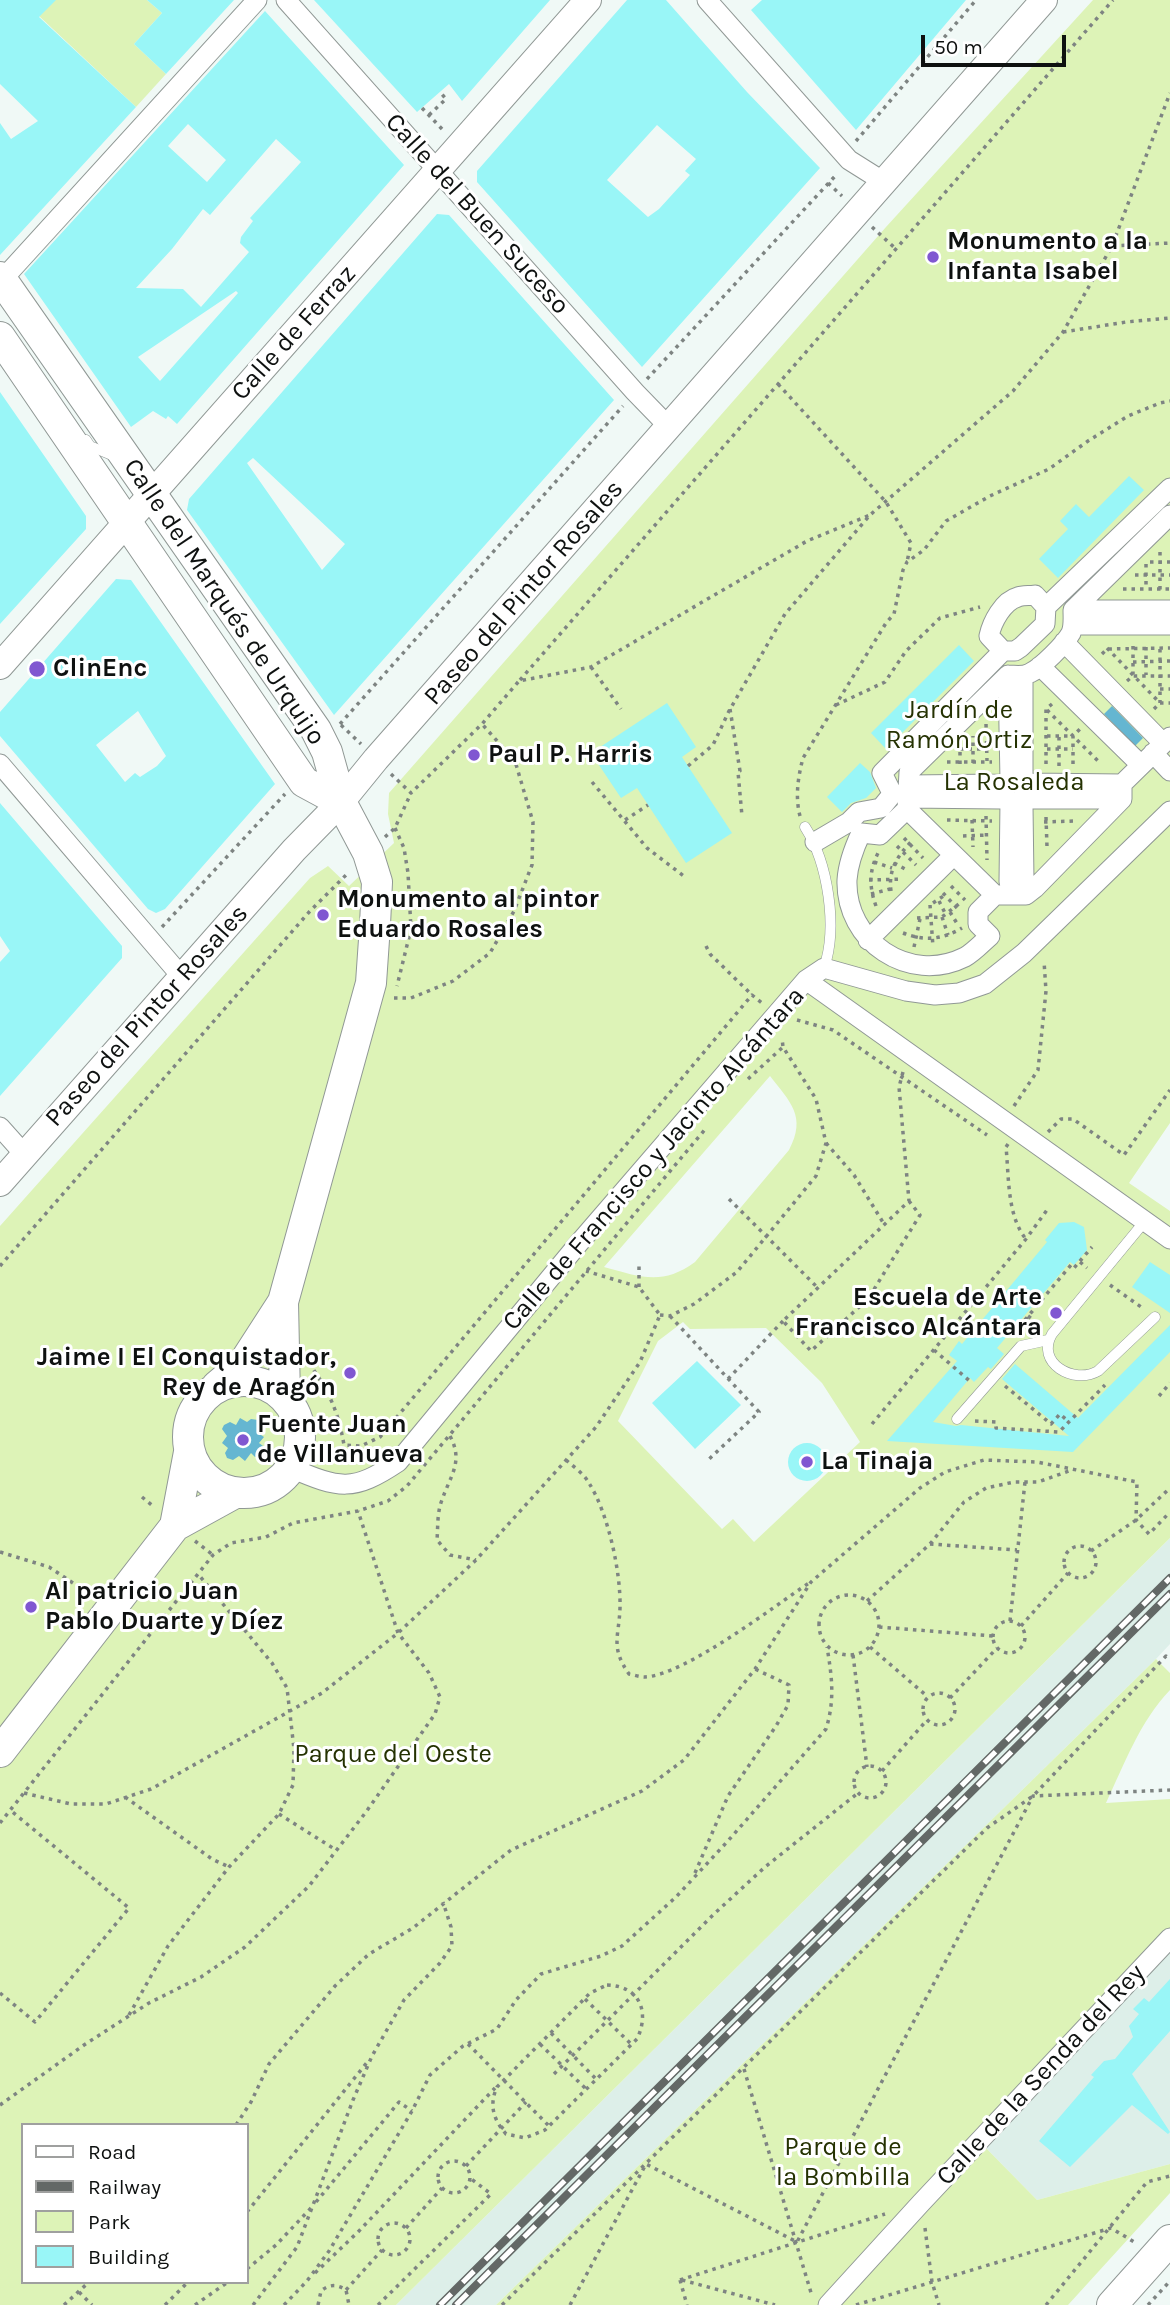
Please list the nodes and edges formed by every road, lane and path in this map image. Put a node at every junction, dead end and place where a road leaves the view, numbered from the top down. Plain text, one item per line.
1 (257, 0) edge
2 (286, 0) edge
3 (588, 0) edge
4 (707, 0) edge
5 (976, 0) edge
6 (1044, 0) edge
7 (1113, 0) edge
8 (440, 92) dead end
9 (1170, 93) edge
10 (422, 108) dead end
11 (429, 115) junction
12 (443, 130) dead end
13 (849, 160) junction
14 (439, 171) junction
15 (884, 182) junction
16 (1170, 243) edge
17 (1112, 246) junction
18 (1, 279) edge
19 (1170, 318) edge
20 (1063, 332) junction
21 (0, 337) edge
22 (646, 381) dead end
23 (778, 384) junction
24 (1170, 401) edge
25 (625, 403) dead end
26 (76, 427) dead end
27 (669, 427) junction
28 (128, 461) junction
29 (1170, 488) edge
30 (151, 495) junction
31 (886, 502) junction
32 (870, 515) junction
33 (1170, 515) edge
34 (127, 522) junction
35 (1160, 548) dead end
36 (907, 562) junction
37 (1146, 568) dead end
38 (1139, 575) dead end
39 (1146, 575) junction
40 (1160, 575) junction
41 (1170, 575) edge
42 (1119, 589) dead end
43 (1133, 589) junction
44 (1146, 589) junction
45 (1160, 589) junction
46 (1170, 589) edge
47 (1046, 607) junction
48 (1003, 609) junction
49 (1167, 615) edge
50 (1133, 618) junction
51 (1070, 626) junction
52 (1170, 648) edge
53 (1133, 649) junction
54 (1146, 649) junction
55 (1160, 649) junction
56 (1003, 651) junction
57 (1133, 662) junction
58 (1146, 662) junction
59 (1160, 662) junction
60 (1170, 662) edge
61 (0, 666) edge
62 (591, 667) junction
63 (1023, 672) junction
64 (1133, 676) junction
65 (1146, 676) junction
66 (1160, 676) junction
67 (1170, 676) edge
68 (519, 681) junction
69 (1160, 689) junction
70 (1170, 689) edge
71 (1160, 703) junction
72 (1170, 703) edge
73 (835, 706) junction
74 (621, 709) dead end
75 (730, 709) junction
76 (986, 715) dead end
77 (482, 724) junction
78 (328, 727) junction
79 (986, 734) junction
80 (1008, 734) junction
81 (1046, 736) junction
82 (1059, 736) junction
83 (1073, 736) junction
84 (960, 742) dead end
85 (973, 742) dead end
86 (960, 749) junction
87 (973, 749) junction
88 (987, 749) junction
89 (1046, 749) junction
90 (1059, 749) junction
91 (1073, 749) junction
92 (1157, 750) edge
93 (376, 759) junction
94 (288, 760) junction
95 (946, 762) dead end
96 (960, 762) junction
97 (973, 762) junction
98 (987, 762) junction
99 (1059, 763) dead end
100 (1100, 763) dead end
101 (0, 765) edge
102 (688, 766) dead end
103 (1170, 771) edge
104 (592, 782) dead end
105 (1073, 784) junction
106 (960, 785) junction
107 (1009, 789) junction
108 (1046, 791) junction
109 (1122, 791) junction
110 (411, 793) junction
111 (908, 797) junction
112 (341, 802) junction
113 (648, 805) dead end
114 (1170, 811) edge
115 (742, 816) dead end
116 (625, 820) junction
117 (945, 820) dead end
118 (960, 821) junction
119 (972, 821) junction
120 (986, 821) junction
121 (1016, 821) junction
122 (1101, 821) junction
123 (1046, 822) junction
124 (1059, 822) junction
125 (395, 828) junction
126 (1060, 828) dead end
127 (883, 832) junction
128 (810, 835) junction
129 (972, 835) junction
130 (986, 835) junction
131 (1046, 835) junction
132 (1053, 835) dead end
133 (961, 844) junction
134 (986, 849) junction
135 (1008, 849) junction
136 (368, 853) junction
137 (888, 854) dead end
138 (986, 862) dead end
139 (907, 870) dead end
140 (1047, 876) junction
141 (685, 877) dead end
142 (904, 879) dead end
143 (929, 879) junction
144 (870, 880) dead end
145 (1009, 886) junction
146 (939, 901) dead end
147 (930, 904) dead end
148 (963, 914) dead end
149 (946, 915) junction
150 (920, 919) dead end
151 (961, 929) dead end
152 (159, 930) dead end
153 (933, 939) dead end
154 (1038, 939) junction
155 (868, 940) junction
156 (706, 946) dead end
157 (957, 960) junction
158 (911, 962) junction
159 (824, 968) junction
160 (182, 977) junction
161 (806, 980) junction
162 (752, 995) junction
163 (777, 1014) junction
164 (783, 1047) junction
165 (909, 1054) junction
166 (902, 1077) junction
167 (746, 1081) dead end
168 (1170, 1090) edge
169 (710, 1123) dead end
170 (0, 1126) edge
171 (1013, 1127) junction
172 (994, 1139) dead end
173 (826, 1143) junction
174 (1038, 1145) junction
175 (1006, 1147) junction
176 (25, 1155) junction
177 (1016, 1155) dead end
178 (0, 1182) edge
179 (729, 1199) dead end
180 (909, 1201) junction
181 (1047, 1210) dead end
182 (1145, 1221) junction
183 (884, 1224) junction
184 (766, 1237) junction
185 (1026, 1239) junction
186 (1170, 1239) edge
187 (639, 1264) dead end
188 (0, 1266) edge
189 (585, 1271) junction
190 (639, 1287) junction
191 (818, 1288) junction
192 (283, 1302) junction
193 (660, 1315) junction
194 (670, 1316) junction
195 (1155, 1317) dead end
196 (783, 1321) junction
197 (1048, 1340) junction
198 (934, 1350) junction
199 (304, 1355) dead end
200 (993, 1377) junction
201 (728, 1379) junction
202 (1170, 1383) edge
203 (975, 1385) dead end
204 (216, 1387) junction
205 (1158, 1396) dead end
206 (285, 1398) junction
207 (957, 1419) dead end
208 (1069, 1422) dead end
209 (872, 1424) dead end
210 (450, 1436) junction
211 (189, 1452) junction
212 (566, 1460) junction
213 (707, 1461) dead end
214 (291, 1468) junction
215 (1070, 1470) junction
216 (1025, 1482) junction
217 (1170, 1488) edge
218 (236, 1493) junction
219 (358, 1511) junction
220 (1170, 1512) edge
221 (1136, 1520) junction
222 (175, 1526) junction
223 (930, 1544) junction
224 (1017, 1550) junction
225 (1091, 1551) junction
226 (0, 1552) edge
227 (476, 1560) junction
228 (1068, 1573) junction
229 (198, 1574) junction
230 (811, 1582) junction
231 (73, 1583) dead end
232 (867, 1601) junction
233 (1010, 1621) junction
234 (1021, 1626) junction
235 (879, 1627) junction
236 (398, 1633) junction
237 (993, 1636) junction
238 (827, 1647) junction
239 (870, 1647) junction
240 (997, 1648) junction
241 (853, 1655) junction
242 (1169, 1656) edge
243 (755, 1669) junction
244 (928, 1697) junction
245 (950, 1698) junction
246 (290, 1710) junction
247 (927, 1720) junction
248 (0, 1752) edge
249 (867, 1767) junction
250 (882, 1772) junction
251 (1170, 1790) edge
252 (24, 1793) junction
253 (858, 1793) junction
254 (1033, 1796) junction
255 (125, 1797) junction
256 (10, 1811) junction
257 (279, 1814) junction
258 (0, 1824) edge
259 (337, 1851) junction
260 (229, 1867) junction
261 (693, 1878) junction
262 (443, 1902) junction
263 (1170, 1938) edge
264 (0, 1993) edge
265 (634, 1994) junction
266 (585, 1998) junction
267 (128, 2016) junction
268 (607, 2021) junction
269 (550, 2033) junction
270 (468, 2043) junction
271 (540, 2043) junction
272 (631, 2044) junction
273 (372, 2056) junction
274 (573, 2056) junction
275 (562, 2066) junction
276 (744, 2069) junction
277 (554, 2074) dead end
278 (596, 2079) junction
279 (504, 2080) junction
280 (497, 2087) junction
281 (586, 2089) junction
282 (526, 2102) junction
283 (0, 2105) edge
284 (412, 2111) junction
285 (237, 2123) edge
286 (549, 2126) junction
287 (501, 2129) junction
288 (646, 2164) junction
289 (466, 2166) junction
290 (1170, 2176) edge
291 (470, 2178) junction
292 (442, 2188) junction
293 (921, 2203) junction
294 (314, 2205) junction
295 (248, 2211) edge
296 (406, 2228) junction
297 (1111, 2228) junction
298 (1170, 2240) edge
299 (797, 2242) junction
300 (382, 2250) junction
301 (248, 2268) edge
302 (680, 2280) junction
303 (307, 2281) junction
304 (1170, 2281) edge
305 (932, 2282) junction
306 (87, 2284) edge
307 (186, 2284) edge
308 (225, 2284) edge
309 (345, 2290) junction
310 (79, 2292) junction
311 (1120, 2302) edge
312 (64, 2305) edge
313 (92, 2305) edge
314 (166, 2305) edge
315 (195, 2305) edge
316 (253, 2305) edge
317 (284, 2305) edge
318 (318, 2305) edge
319 (349, 2305) edge
320 (378, 2305) edge
321 (502, 2305) edge
322 (570, 2305) edge
323 (688, 2305) edge
324 (775, 2305) edge
325 (815, 2305) edge
326 (828, 2305) edge
327 (856, 2305) edge
328 (939, 2305) edge
329 (1046, 2305) edge
330 (1148, 2305) edge

1 - 18 street
2 - 14 street, Calle del Buen Suceso
3 - 14 main road, Calle de Ferraz
4 - 13 street
5 - 13 path
6 - 15 main road, Paseo del Pintor Rosales
7 - 23 path
8 - 11 path
9 - 17 path
10 - 11 path
11 - 12 path
13 - 15 street
13 - 22 path
14 - 27 street, Calle del Buen Suceso
14 - 30 main road, Calle de Ferraz
15 - 27 main road, Paseo del Pintor Rosales
16 - 17 path
17 - 20 path
18 - 28 main road, Calle del Marqués de Urquijo
19 - 20 path
20 - 31 path
21 - 34 main road, Calle del Marqués de Urquijo
23 - 31 path
23 - 68 path
24 - 36 path
25 - 78 path
26 - 28 lane
27 - 93 main road, Paseo del Pintor Rosales
28 - 30 main road, Calle del Marqués de Urquijo
29 - 47 street
30 - 34 main road, Calle de Ferraz
30 - 78 main road, Calle del Marqués de Urquijo
31 - 32 path
31 - 36 path
32 - 62 path
32 - 75 path
33 - 51 street
34 - 61 main road, Calle de Ferraz
34 - 94 main road, Calle del Marqués de Urquijo
35 - 40 path
36 - 73 path
37 - 39 path
38 - 39 path
39 - 40 path
39 - 44 path
40 - 41 path
40 - 45 path
42 - 43 path
43 - 44 path
43 - 50 path
44 - 45 path
45 - 46 path
45 - 49 path
47 - 48 street
47 - 56 street
48 - 56 street
48 - 73 path
49 - 50 street
50 - 51 street
50 - 53 path
51 - 63 street
51 - 92 street
52 - 55 path
53 - 54 path
53 - 57 path
53 - 64 path
54 - 55 path
54 - 58 path
55 - 59 path
56 - 128 street
57 - 58 path
57 - 64 path
58 - 59 path
58 - 65 path
59 - 60 path
59 - 66 path
62 - 68 path
62 - 74 path
63 - 80 street
63 - 92 street
63 - 107 street
63 - 111 street
64 - 65 path
64 - 71 path
65 - 66 path
66 - 67 path
66 - 69 path
68 - 77 path
69 - 70 path
69 - 71 path
71 - 72 path
73 - 128 path
75 - 102 path
75 - 115 path
76 - 79 path
77 - 110 path
77 - 125 path
78 - 93 path
78 - 112 main road, Calle del Marqués de Urquijo
79 - 80 path
79 - 88 path
80 - 107 street
81 - 82 path
81 - 83 path
81 - 89 path
82 - 83 path
82 - 90 path
83 - 91 path
83 - 100 path
84 - 86 path
85 - 87 path
86 - 87 path
86 - 96 path
87 - 88 path
87 - 97 path
88 - 98 path
89 - 90 path
89 - 108 path
90 - 91 path
90 - 99 path
91 - 105 path
92 - 103 street
92 - 109 street
93 - 110 path
93 - 112 main road, Paseo del Pintor Rosales
94 - 112 main road, Calle del Marqués de Urquijo
94 - 152 path
95 - 96 path
96 - 97 path
96 - 106 path
97 - 98 path
98 - 107 path
98 - 107 path
101 - 160 street
104 - 116 path
105 - 108 street
105 - 109 street
106 - 107 street
106 - 111 street
107 - 108 street
107 - 111 street
107 - 120 path
107 - 121 street
108 - 109 street
108 - 123 path
109 - 122 street
110 - 125 path
111 - 127 street
111 - 133 street
112 - 136 main road
112 - 160 main road, Paseo del Pintor Rosales
113 - 116 path
114 - 154 street
116 - 141 path
117 - 118 path
118 - 119 path
118 - 133 path
119 - 120 path
119 - 129 path
120 - 121 path
120 - 130 path
121 - 123 path
121 - 135 street
121 - 145 street
122 - 124 path
122 - 140 street
123 - 124 path
123 - 131 path
124 - 126 path
125 - 136 path
127 - 143 path
127 - 155 street
128 - 159 lane
129 - 130 path
129 - 133 path
129 - 133 path
130 - 134 path
131 - 132 path
131 - 140 path
133 - 143 street
133 - 145 street
134 - 135 path
134 - 138 path
135 - 145 street
136 - 188 path
136 - 192 main road
137 - 139 path
140 - 145 street
142 - 144 path
143 - 148 path
143 - 155 street
145 - 157 street
146 - 149 path
147 - 153 path
149 - 151 path
149 - 157 path
150 - 158 path
154 - 159 street
154 - 171 path
155 - 158 street
156 - 162 path
157 - 158 street
159 - 161 street
160 - 176 main road, Paseo del Pintor Rosales
161 - 163 street, Calle de Francisco y Jacinto Alcántara
161 - 165 street, Calle de Francisco y Jacinto Alcántara
162 - 163 path
162 - 199 path
163 - 164 path
163 - 166 path
163 - 214 street, Calle de Francisco y Jacinto Alcántara
164 - 167 path
164 - 173 path
165 - 166 path
165 - 171 street, Calle de Francisco y Jacinto Alcántara
166 - 172 path
166 - 180 path
168 - 174 path
169 - 189 path
170 - 176 street
171 - 174 street, Calle de Francisco y Jacinto Alcántara
171 - 175 path
173 - 183 path
173 - 184 path
174 - 182 street, Calle de Francisco y Jacinto Alcántara
175 - 177 path
175 - 185 path
176 - 178 main road, Paseo del Pintor Rosales
179 - 184 path
180 - 183 path
180 - 196 path
181 - 185 path
182 - 186 street, Calle de Francisco y Jacinto Alcántara
182 - 197 lane
183 - 191 path
184 - 191 path
184 - 194 path
185 - 198 path
187 - 190 path
189 - 190 path
189 - 210 path
190 - 193 path
191 - 196 path
192 - 204 main road
192 - 206 main road
193 - 194 path
193 - 212 path
194 - 201 path
195 - 197 lane
196 - 201 path
197 - 200 lane
198 - 203 path
198 - 209 path
200 - 207 lane
200 - 208 path
201 - 213 path
202 - 205 path
204 - 206 main road
204 - 211 main road
206 - 214 main road
210 - 219 path
210 - 227 path
211 - 218 main road
211 - 222 main road
212 - 227 path
212 - 230 path
214 - 218 main road
215 - 216 path
215 - 221 path
215 - 230 path
216 - 223 path
216 - 224 path
217 - 221 path
218 - 222 main road
219 - 229 path
219 - 236 path
220 - 221 path
221 - 225 path
222 - 248 main road
223 - 224 path
223 - 232 path
224 - 233 path
225 - 228 path
225 - 228 path
226 - 231 path
227 - 236 path
228 - 234 path
229 - 246 path
229 - 252 path
230 - 243 path
232 - 235 path
232 - 238 path
233 - 234 path
233 - 237 path
234 - 240 path
235 - 237 path
235 - 239 path
236 - 246 path
236 - 259 path
237 - 240 path
238 - 241 path
238 - 261 path
239 - 241 path
239 - 244 path
240 - 245 path
241 - 249 path
242 - 254 path
243 - 261 path
243 - 262 path
244 - 245 path
244 - 247 path
245 - 247 path
246 - 255 path
246 - 257 path
247 - 250 path
249 - 250 path
249 - 253 path
250 - 253 path
251 - 254 path
252 - 255 path
252 - 256 path
253 - 265 path
254 - 276 path
254 - 299 path
255 - 260 path
256 - 258 path
256 - 264 path
257 - 259 path
257 - 260 path
259 - 267 path
260 - 267 path
261 - 270 path
262 - 273 path
262 - 285 path
263 - 293 street, Calle de la Senda del Rey
265 - 266 path
265 - 268 path
265 - 272 path
266 - 268 path
266 - 269 path
267 - 283 path
268 - 272 path
268 - 274 path
269 - 271 path
269 - 274 path
270 - 279 path
270 - 284 path
271 - 275 path
271 - 279 path
272 - 278 path
273 - 294 path
273 - 295 path
274 - 275 path
274 - 278 path
275 - 277 path
275 - 281 path
276 - 288 path
276 - 299 path
278 - 281 path
279 - 280 path
279 - 282 path
280 - 287 path
280 - 303 path
281 - 286 path
282 - 286 path
282 - 287 path
284 - 294 path
284 - 303 path
286 - 287 path
287 - 289 path
288 - 299 path
288 - 321 path
288 - 322 path
289 - 291 path
289 - 292 path
290 - 297 path
291 - 292 path
291 - 320 path
292 - 296 path
293 - 299 path
293 - 305 path
293 - 326 street, Calle de la Senda del Rey
294 - 301 path
294 - 316 path
296 - 300 path
296 - 300 path
297 - 305 path
297 - 329 path
298 - 311 main road
299 - 302 path
299 - 325 path
300 - 309 path
302 - 323 path
302 - 324 path
303 - 317 path
304 - 330 path
305 - 327 path
305 - 328 path
306 - 310 path
307 - 314 path
308 - 315 path
309 - 318 path
309 - 319 path
310 - 312 path
310 - 313 path

